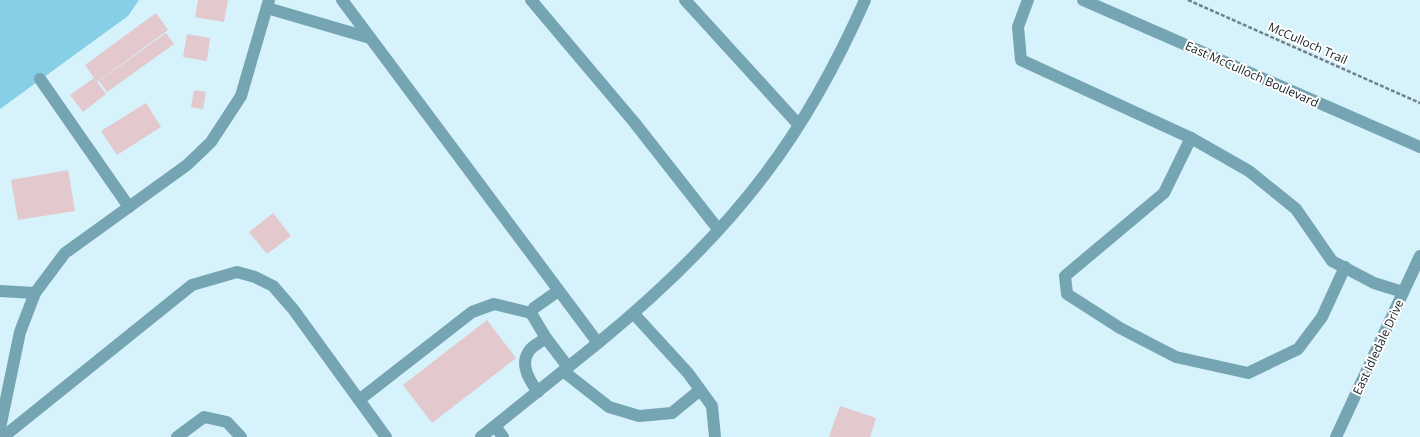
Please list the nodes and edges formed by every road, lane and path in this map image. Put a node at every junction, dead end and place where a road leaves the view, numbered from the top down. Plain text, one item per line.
1 (342, 0) edge
2 (532, 0) edge
3 (685, 0) edge
4 (865, 0) edge
5 (1028, 0) edge
6 (1083, 0) edge
7 (1188, 0) edge
8 (268, 4) edge
9 (370, 38) junction
10 (40, 79) dead end
11 (1420, 103) edge
12 (798, 124) junction
13 (1191, 138) junction
14 (1420, 147) edge
15 (129, 207) junction
16 (718, 229) junction
17 (1420, 256) edge
18 (1345, 268) junction
19 (0, 291) edge
20 (558, 291) junction
21 (1403, 292) junction
22 (36, 293) junction
23 (531, 313) junction
24 (634, 314) junction
25 (546, 338) junction
26 (598, 344) junction
27 (566, 369) junction
28 (700, 390) junction
29 (538, 392) junction
30 (359, 400) junction
31 (495, 426) junction
32 (0, 428) edge
33 (2, 437) edge
34 (177, 437) edge
35 (241, 437) edge
36 (386, 437) edge
37 (481, 437) edge
38 (503, 437) edge
39 (715, 437) edge
40 (1336, 437) edge

1 - 9 street
2 - 16 street
3 - 12 street
4 - 12 street
5 - 13 street
6 - 14 street, East McCulloch Boulevard
7 - 11 path, McCulloch Trail
8 - 9 street
8 - 15 street
9 - 20 street
10 - 15 street
12 - 16 street
13 - 18 street
13 - 18 street
15 - 22 street
16 - 24 street
17 - 21 street, East Idledale Drive
18 - 21 street
19 - 22 street
20 - 23 street
20 - 26 street
21 - 40 street, East Idledale Drive
22 - 32 street
23 - 25 street
23 - 30 street
24 - 26 street
24 - 28 street
25 - 27 street
25 - 29 street
26 - 27 street
27 - 28 street
27 - 29 street
28 - 39 street
29 - 31 street
30 - 33 street
30 - 36 street
31 - 37 street
31 - 38 street
34 - 35 street

